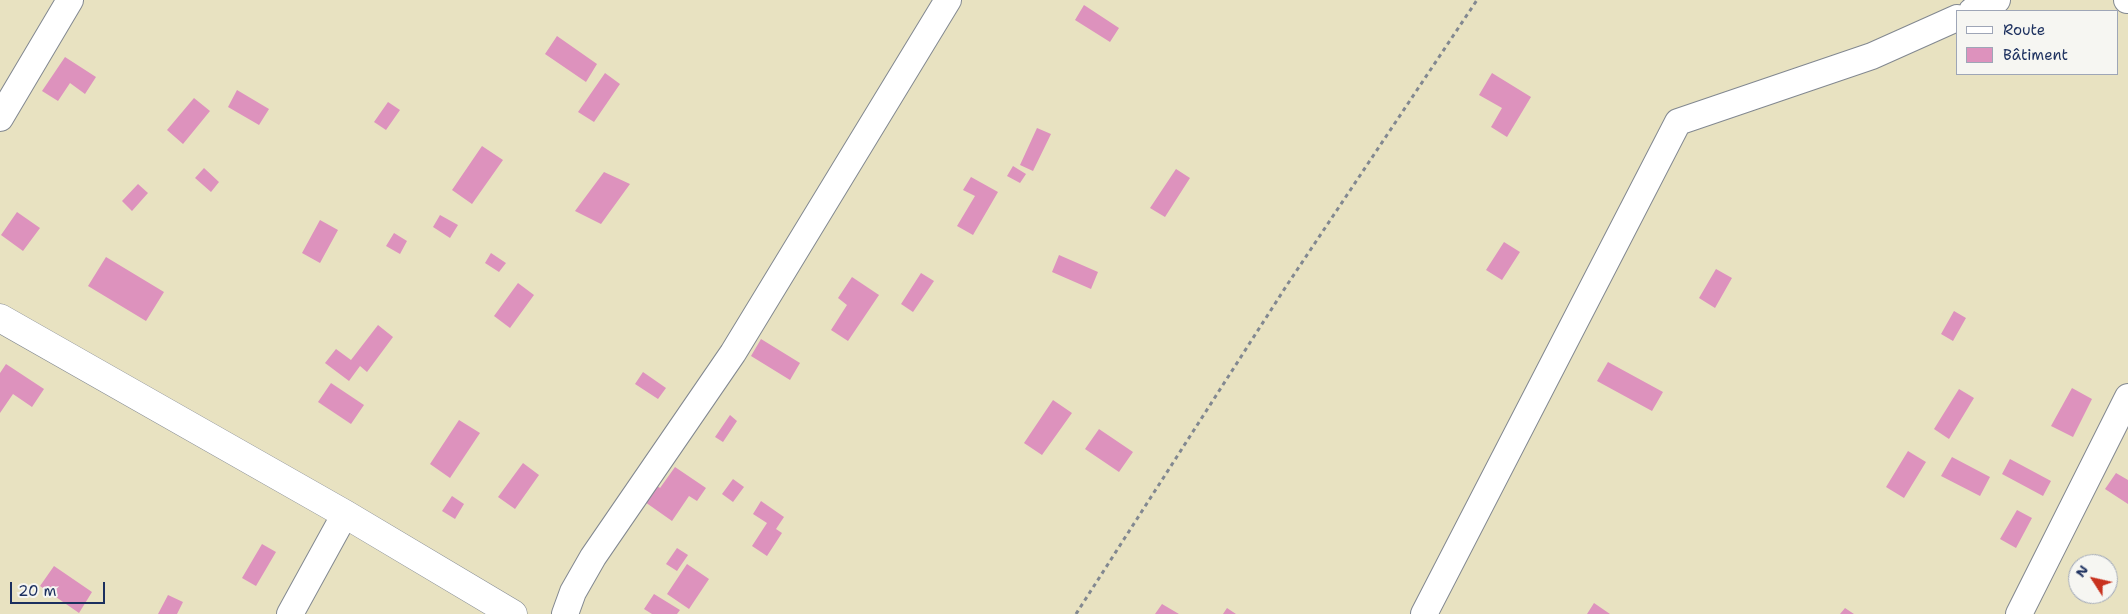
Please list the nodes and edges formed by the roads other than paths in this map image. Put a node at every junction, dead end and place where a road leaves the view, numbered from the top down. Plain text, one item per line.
1 (70, 0) edge
2 (948, 0) edge
3 (1997, 0) edge
4 (1974, 10) edge
5 (1956, 18) edge
6 (0, 118) edge
7 (0, 318) edge
8 (2128, 397) edge
9 (345, 514) junction
10 (290, 614) edge
11 (513, 614) edge
12 (565, 614) edge
13 (1424, 614) edge
14 (2019, 614) edge

1 - 6 street
2 - 12 street
3 - 4 street
5 - 13 street
7 - 9 highway
8 - 14 street
9 - 10 street
9 - 11 highway

